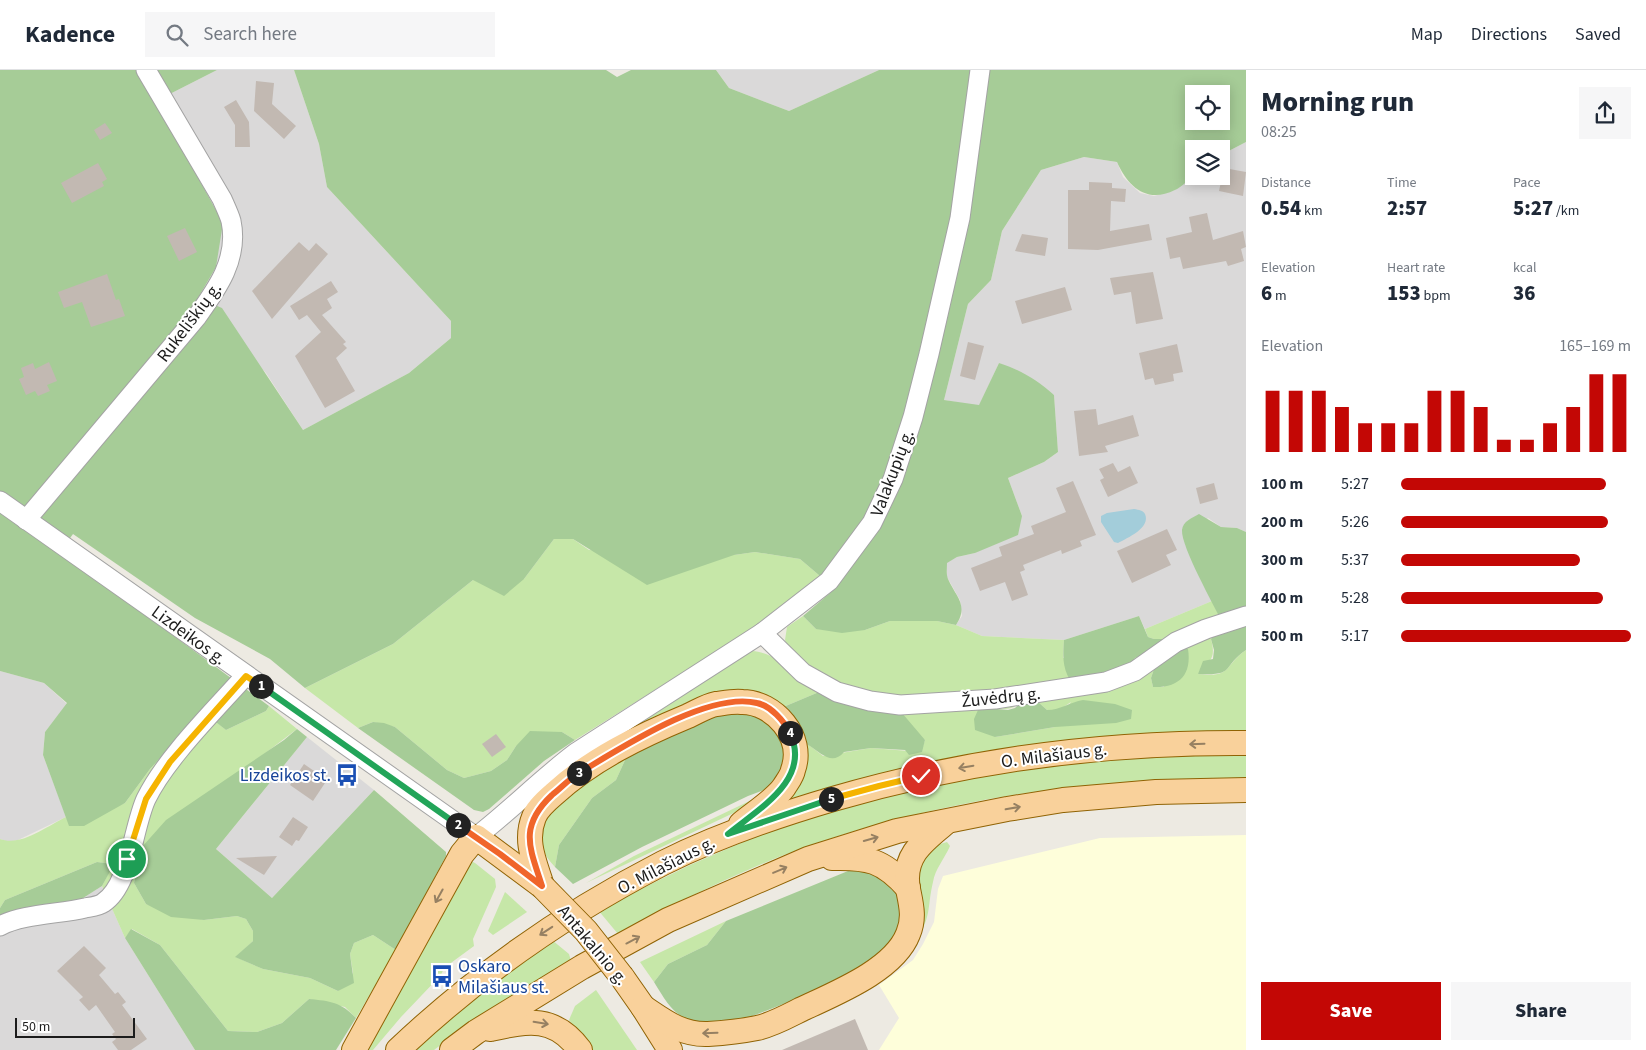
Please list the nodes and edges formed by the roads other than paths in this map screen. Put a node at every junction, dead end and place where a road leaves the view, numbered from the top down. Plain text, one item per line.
1 (146, 70) edge
2 (980, 70) edge
3 (0, 501) edge
4 (26, 520) junction
5 (1246, 616) edge
6 (762, 633) junction
7 (246, 676) junction
8 (616, 727) junction
9 (1246, 743) edge
10 (573, 777) junction
11 (1246, 790) edge
12 (948, 821) junction
13 (728, 834) junction
14 (476, 837) junction
15 (808, 859) junction
16 (542, 886) junction
17 (908, 888) junction
18 (0, 926) edge
19 (643, 1007) junction
20 (758, 1028) junction
21 (476, 1032) junction
22 (354, 1050) edge
23 (398, 1050) edge
24 (452, 1050) edge
25 (580, 1050) edge
26 (670, 1050) edge
27 (733, 1050) edge

1 - 4 street, Rukeliškių g.
2 - 6 street, Valakupių g.
3 - 4 street, Lizdeikos g.
4 - 7 street, Lizdeikos g.
5 - 6 street, Žuvėdrų g.
6 - 8 street, Valakupių g.
7 - 14 street, Lizdeikos g.
7 - 18 street
8 - 10 street
8 - 14 street, Valakupių g.
9 -> 13 main road, O. Milašiaus g.
10 - 13 main road
10 - 16 main road
12 -> 11 main road
15 -> 12 main road
12 - 17 main road
13 -> 23 main road, O. Milašiaus g.
14 - 16 main road, Antakalnio g.
14 -> 22 main road
15 - 17 main road
21 -> 15 main road
16 - 19 main road, Antakalnio g., bridge
17 - 20 main road
20 -> 19 main road
19 - 26 main road, Antakalnio g.
20 - 27 main road
21 - 24 main road
21 -> 25 main road

